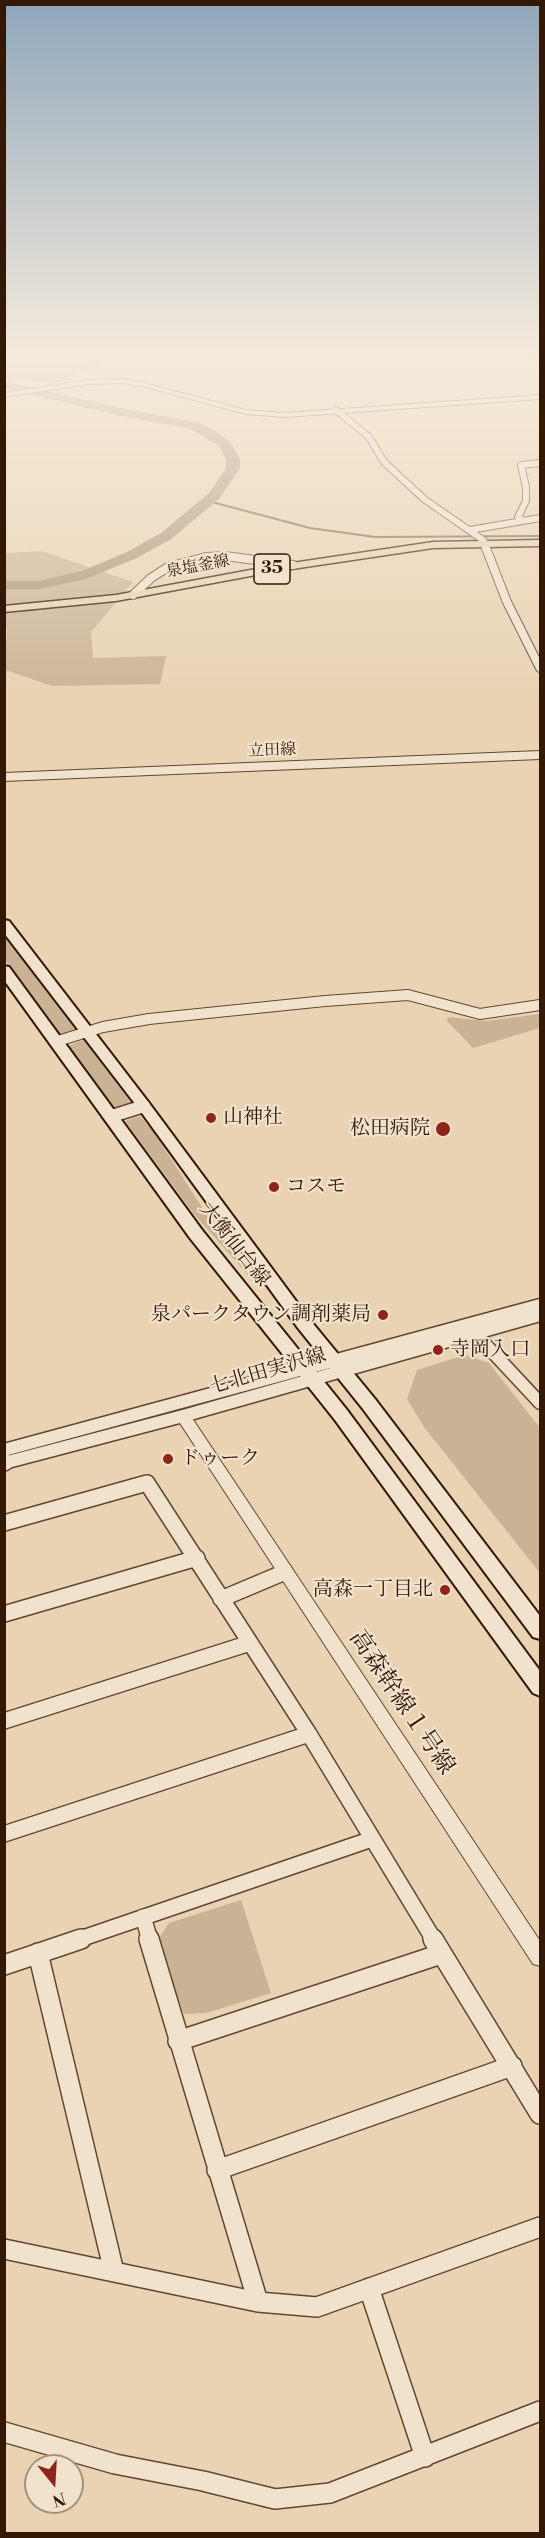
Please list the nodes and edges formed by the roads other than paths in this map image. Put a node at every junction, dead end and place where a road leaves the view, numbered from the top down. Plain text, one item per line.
1 (394, 471) edge
2 (522, 471) edge
3 (540, 518) edge
4 (522, 520) junction
5 (472, 531) junction
6 (484, 541) junction
7 (540, 543) edge
8 (293, 565) junction
9 (133, 595) junction
10 (4, 609) edge
11 (540, 668) edge
12 (540, 755) edge
13 (4, 777) edge
14 (4, 924) edge
15 (4, 970) edge
16 (540, 1005) edge
17 (87, 1032) junction
18 (58, 1041) junction
19 (144, 1106) junction
20 (112, 1116) junction
21 (540, 1305) edge
22 (540, 1315) edge
23 (471, 1329) junction
24 (338, 1366) junction
25 (309, 1374) junction
26 (536, 1390) edge
27 (540, 1403) edge
28 (183, 1416) junction
29 (4, 1450) edge
30 (4, 1463) edge
31 (4, 1523) edge
32 (197, 1558) junction
33 (285, 1572) junction
34 (220, 1599) junction
35 (4, 1614) edge
36 (540, 1631) edge
37 (250, 1643) junction
38 (540, 1687) edge
39 (4, 1721) edge
40 (309, 1734) junction
41 (4, 1834) edge
42 (372, 1839) junction
43 (143, 1917) junction
44 (38, 1953) junction
45 (441, 1954) junction
46 (540, 1957) edge
47 (4, 1965) edge
48 (178, 2041) junction
49 (512, 2066) junction
50 (540, 2114) edge
51 (217, 2170) junction
52 (540, 2227) edge
53 (4, 2249) edge
54 (114, 2272) junction
55 (369, 2288) junction
56 (258, 2302) junction
57 (540, 2411) edge
58 (4, 2432) edge
59 (425, 2457) junction

1 - 5 street
2 - 4 street
3 - 4 street
4 - 5 street
5 - 6 street
6 - 7 main road, 泉塩釜線 / 35
6 - 8 main road, 泉塩釜線 / 35
6 - 11 street
8 - 9 main road, 泉塩釜線 / 35
8 - 9 street
9 - 10 main road, 泉塩釜線 / 35
12 - 13 street, 立田線
14 - 17 main road, 大衡仙台線
15 - 18 main road, 大衡仙台線
16 - 17 street
17 - 18 street
17 - 19 main road, 大衡仙台線
18 - 20 main road, 大衡仙台線
19 - 20 street
19 - 24 main road, 大衡仙台線
20 - 25 main road, 大衡仙台線
21 - 23 street
22 - 23 street, 七北田実沢線
23 - 24 street, 七北田実沢線
23 - 26 street
24 - 25 street, 七北田実沢線
24 - 36 main road, 大衡仙台線
25 - 28 street, 七北田実沢線
25 - 29 street
25 - 38 main road, 大衡仙台線
26 - 27 street
28 - 30 street, 七北田実沢線
28 - 33 street, 高森幹線１号線
31 - 32 street
32 - 34 street
32 - 35 street
33 - 34 street
33 - 46 street, 高森幹線１号線
34 - 37 street
37 - 39 street
37 - 40 street
40 - 41 street
40 - 42 street
42 - 43 street
42 - 45 street
43 - 44 street
43 - 48 street
44 - 47 street
44 - 54 street
45 - 48 street
45 - 49 street
48 - 51 street
49 - 50 street
49 - 51 street
51 - 56 street
52 - 55 street
53 - 54 street
54 - 56 street
55 - 56 street
55 - 59 street
57 - 59 street
58 - 59 street

